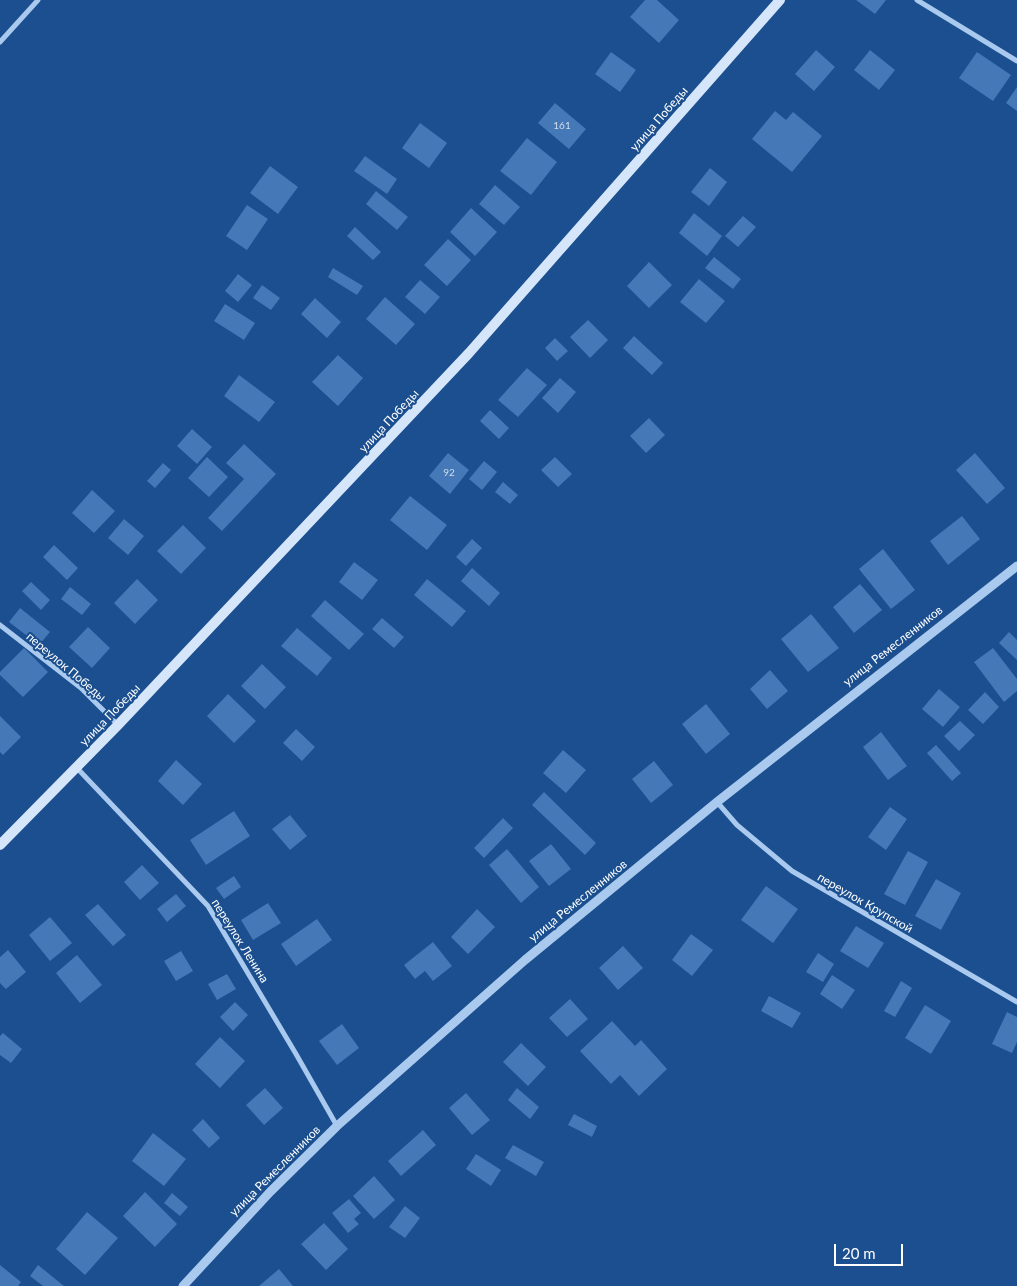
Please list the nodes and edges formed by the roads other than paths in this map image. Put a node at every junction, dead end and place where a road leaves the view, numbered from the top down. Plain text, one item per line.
1 (38, 0) edge
2 (780, 0) edge
3 (917, 0) edge
4 (0, 42) edge
5 (1017, 61) edge
6 (1017, 566) edge
7 (0, 625) edge
8 (118, 725) junction
9 (76, 767) junction
10 (718, 802) junction
11 (0, 845) edge
12 (1017, 1002) edge
13 (337, 1126) junction
14 (182, 1286) edge

1 - 4 street
2 - 8 main road, улица Победы
3 - 5 street
6 - 10 street, улица Ремесленников
7 - 8 street, переулок Победы
8 - 9 main road, улица Победы
9 - 11 main road, улица Победы
9 - 13 street, переулок Ленина
10 - 12 street, переулок Крупской
10 - 13 street, улица Ремесленников
13 - 14 street, улица Ремесленников

